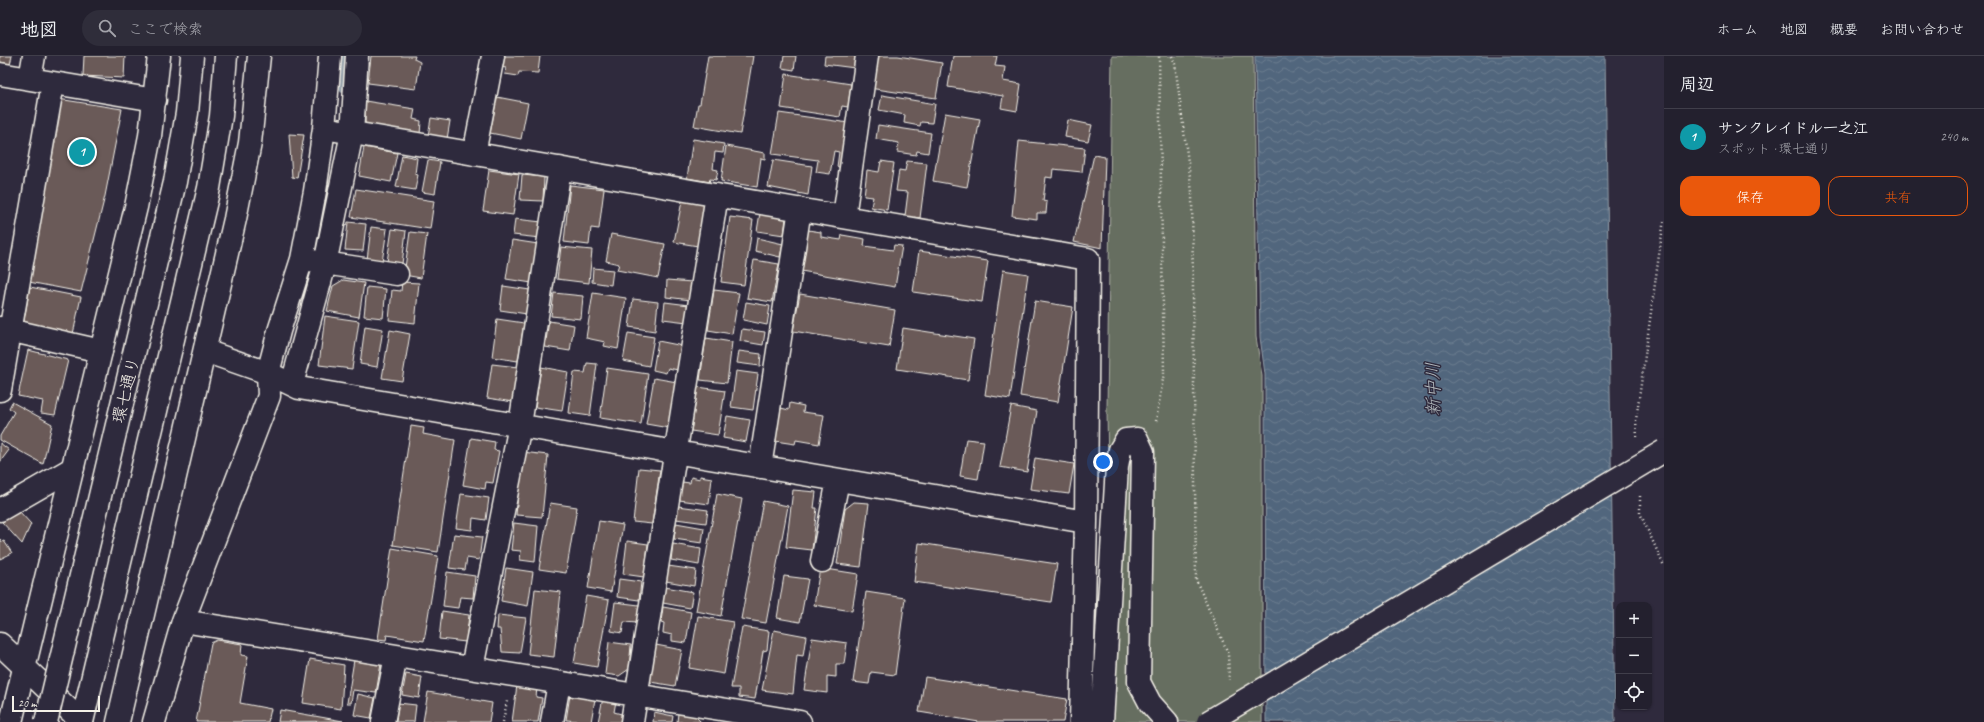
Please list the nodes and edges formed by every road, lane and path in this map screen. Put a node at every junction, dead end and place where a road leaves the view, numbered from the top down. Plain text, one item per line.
1 (34, 56) edge
2 (159, 56) edge
3 (192, 56) edge
4 (226, 56) edge
5 (259, 56) edge
6 (330, 56) edge
7 (357, 56) edge
8 (493, 56) edge
9 (868, 56) edge
10 (1159, 56) edge
11 (1172, 56) edge
12 (0, 74) edge
13 (30, 79) junction
14 (53, 83) junction
15 (155, 100) junction
16 (324, 128) junction
17 (352, 133) junction
18 (474, 154) junction
19 (560, 168) junction
20 (718, 195) junction
21 (800, 209) junction
22 (844, 217) junction
23 (1664, 219) edge
24 (302, 259) junction
25 (325, 264) junction
26 (397, 274) dead end
27 (5, 328) edge
28 (101, 351) junction
29 (205, 351) junction
30 (268, 373) junction
31 (292, 384) junction
32 (0, 390) edge
33 (520, 426) junction
34 (1155, 426) dead end
35 (1637, 442) dead end
36 (1664, 451) edge
37 (676, 452) junction
38 (760, 466) junction
39 (73, 468) junction
40 (838, 480) junction
41 (1640, 493) dead end
42 (0, 510) edge
43 (1086, 522) junction
44 (822, 561) dead end
45 (1664, 566) edge
46 (184, 621) junction
47 (0, 644) edge
48 (396, 656) junction
49 (25, 666) junction
50 (472, 668) junction
51 (559, 683) junction
52 (1229, 684) dead end
53 (636, 695) junction
54 (713, 715) edge
55 (11, 722) edge
56 (46, 722) edge
57 (82, 722) edge
58 (118, 722) edge
59 (154, 722) edge
60 (383, 722) edge
61 (552, 722) edge
62 (632, 722) edge
63 (799, 722) edge
64 (1081, 722) edge
65 (1102, 722) edge
66 (1167, 722) edge
67 (1208, 722) edge

1 - 13 street
2 - 15 street
3 - 56 street, 環七通り, bridge
4 - 57 street, 環七通り
5 - 29 street
6 - 16 street
7 - 17 street
8 - 18 street
9 - 22 street
10 - 34 path
11 - 52 path
12 - 13 street
13 - 14 street
14 - 15 street
14 - 27 street
15 - 28 street
16 - 17 street
16 - 24 street
17 - 18 street
17 - 25 street
18 - 19 street
19 - 20 street
19 - 33 street
20 - 21 street
20 - 37 street
21 - 22 street
21 - 38 street
22 - 43 street
23 - 35 path
24 - 25 street
24 - 30 street
25 - 26 street
25 - 31 street
27 - 28 street
27 - 32 street
28 - 39 street
29 - 30 street
29 - 58 street
30 - 31 street
30 - 46 street
31 - 33 street
33 - 37 street
33 - 50 street
36 - 67 street, bridge
37 - 38 street
37 - 53 street
38 - 40 street
39 - 42 street
39 - 49 street
40 - 43 street
40 - 44 street
41 - 45 path
43 - 64 street
46 - 48 street
46 - 59 street
47 - 49 street
48 - 50 street
48 - 60 street
49 - 55 street
49 - 57 street
50 - 51 street
51 - 53 street
51 - 61 street
53 - 54 street
53 - 62 street
54 - 63 street
65 - 66 street

